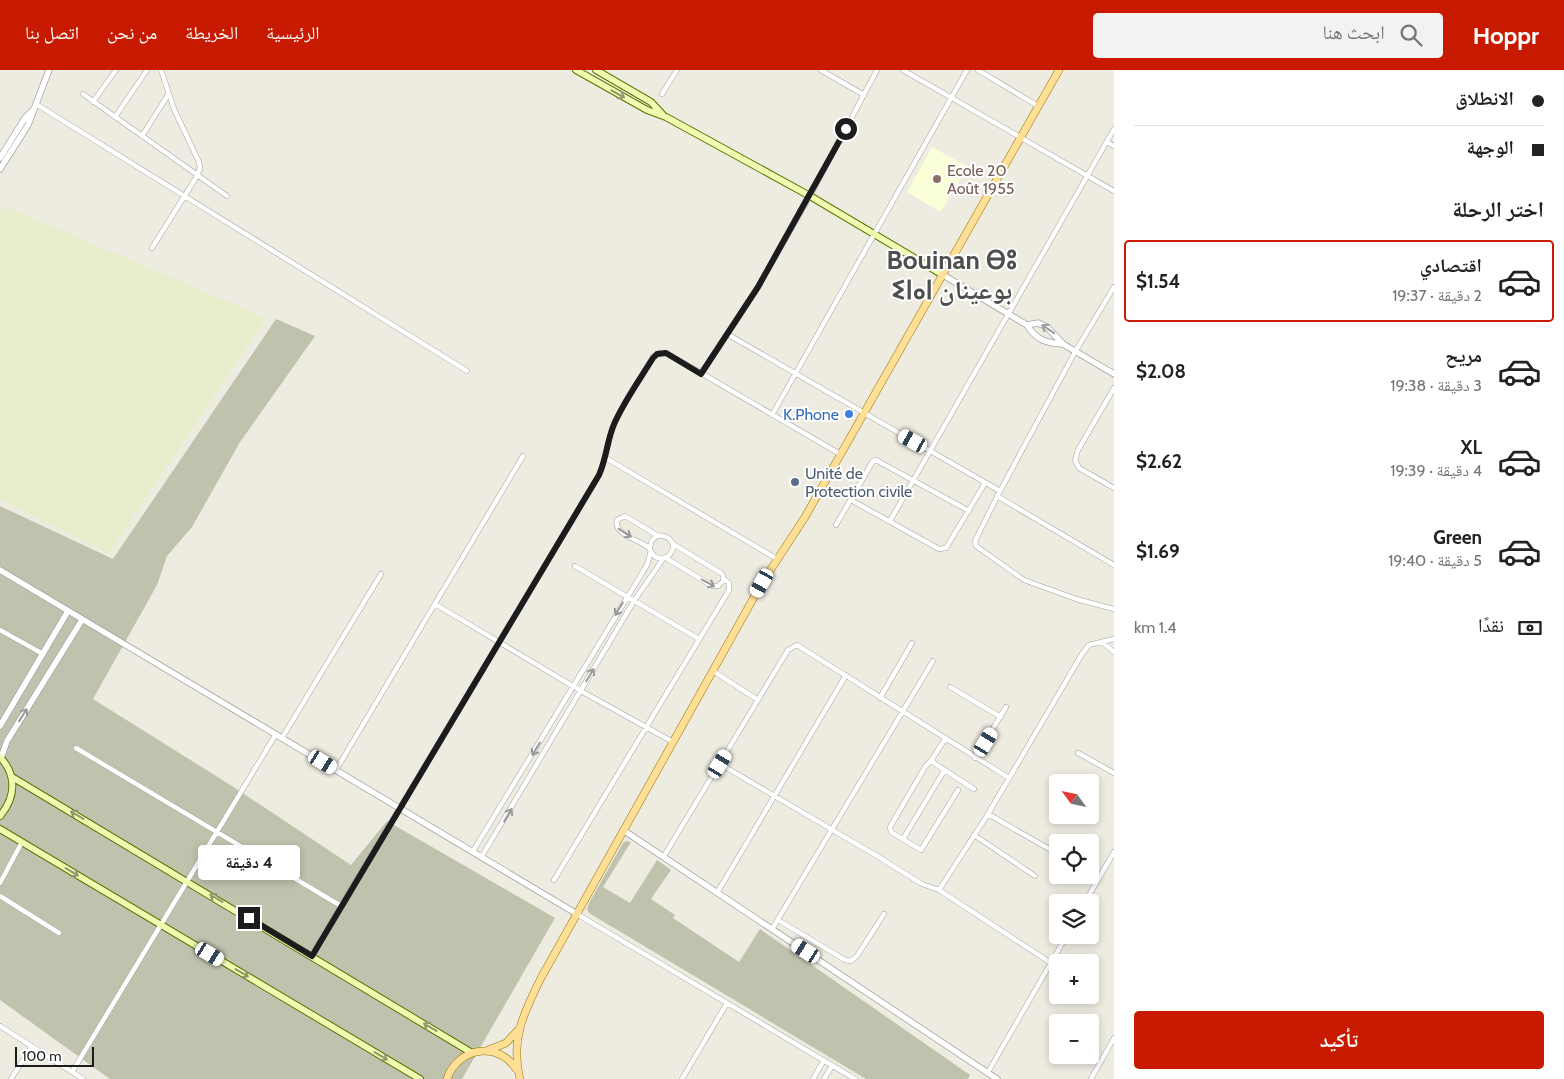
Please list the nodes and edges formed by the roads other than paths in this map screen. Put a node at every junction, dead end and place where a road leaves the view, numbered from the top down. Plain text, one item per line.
1 (49, 70) edge
2 (116, 70) edge
3 (147, 70) edge
4 (161, 70) edge
5 (576, 70) edge
6 (596, 70) edge
7 (677, 70) edge
8 (822, 70) edge
9 (877, 70) edge
10 (903, 70) edge
11 (967, 70) edge
12 (978, 70) edge
13 (1059, 70) edge
14 (83, 94) dead end
15 (662, 94) dead end
16 (168, 95) junction
17 (864, 95) junction
18 (952, 98) junction
19 (93, 102) junction
20 (1038, 106) junction
21 (34, 107) junction
22 (115, 117) junction
23 (666, 117) junction
24 (1114, 129) edge
25 (142, 136) junction
26 (1020, 137) junction
27 (1107, 142) junction
28 (1114, 146) edge
29 (0, 158) edge
30 (0, 169) edge
31 (197, 176) junction
32 (1088, 176) junction
33 (1114, 191) edge
34 (185, 195) junction
35 (227, 196) dead end
36 (810, 196) junction
37 (875, 235) junction
38 (152, 248) dead end
39 (944, 275) junction
40 (1114, 287) edge
41 (1008, 313) junction
42 (1027, 325) junction
43 (727, 334) junction
44 (1063, 344) junction
45 (1075, 352) junction
46 (467, 371) dead end
47 (701, 374) junction
48 (796, 374) junction
49 (1114, 374) edge
50 (1114, 388) edge
51 (863, 414) junction
52 (772, 415) junction
53 (929, 450) junction
54 (840, 454) junction
55 (523, 456) dead end
56 (606, 458) junction
57 (914, 479) junction
58 (985, 483) junction
59 (1114, 488) edge
60 (998, 494) junction
61 (851, 500) junction
62 (969, 511) junction
63 (890, 521) junction
64 (836, 525) dead end
65 (658, 536) junction
66 (673, 544) junction
67 (651, 550) junction
68 (664, 558) junction
69 (777, 560) junction
70 (1114, 565) edge
71 (575, 566) dead end
72 (0, 570) edge
73 (381, 574) dead end
74 (723, 578) junction
75 (627, 596) junction
76 (634, 600) junction
77 (435, 604) junction
78 (1114, 609) edge
79 (68, 612) junction
80 (82, 620) junction
81 (0, 630) edge
82 (699, 639) junction
83 (1114, 639) edge
84 (498, 642) junction
85 (1102, 642) junction
86 (912, 643) dead end
87 (1114, 652) edge
88 (43, 654) junction
89 (933, 660) dead end
90 (713, 671) junction
91 (846, 675) junction
92 (573, 687) junction
93 (950, 687) dead end
94 (581, 691) junction
95 (880, 698) junction
96 (758, 700) junction
97 (1006, 707) dead end
98 (902, 712) junction
99 (1000, 716) junction
100 (0, 726) edge
101 (646, 727) junction
102 (276, 734) junction
103 (282, 738) junction
104 (945, 739) junction
105 (672, 742) junction
106 (76, 748) dead end
107 (1078, 753) dead end
108 (1, 757) edge
109 (975, 758) junction
110 (932, 759) junction
111 (720, 764) junction
112 (336, 770) junction
113 (944, 770) junction
114 (1114, 773) edge
115 (12, 776) junction
116 (1009, 778) junction
117 (515, 784) junction
118 (974, 788) dead end
119 (523, 789) junction
120 (958, 790) dead end
121 (774, 795) junction
122 (400, 807) junction
123 (988, 814) junction
124 (0, 816) edge
125 (0, 829) edge
126 (831, 829) junction
127 (623, 830) junction
128 (217, 832) junction
129 (974, 835) junction
130 (903, 840) junction
131 (22, 842) junction
132 (1049, 849) edge
133 (473, 851) junction
134 (1114, 852) edge
135 (482, 856) junction
136 (664, 856) junction
137 (1035, 876) dead end
138 (1099, 878) edge
139 (554, 880) dead end
140 (187, 881) junction
141 (0, 883) edge
142 (939, 890) junction
143 (717, 893) junction
144 (0, 896) edge
145 (341, 906) junction
146 (576, 914) junction
147 (884, 914) dead end
148 (778, 920) junction
149 (161, 925) junction
150 (772, 929) junction
151 (59, 933) dead end
152 (312, 956) junction
153 (1049, 962) edge
154 (1049, 966) edge
155 (727, 1003) junction
156 (520, 1025) junction
157 (0, 1026) edge
158 (1114, 1038) edge
159 (32, 1046) junction
160 (484, 1051) junction
161 (472, 1052) junction
162 (824, 1060) junction
163 (832, 1066) junction
164 (72, 1072) junction
165 (988, 1072) junction
166 (520, 1076) edge
167 (11, 1079) edge
168 (84, 1079) edge
169 (420, 1079) edge
170 (447, 1079) edge
171 (682, 1079) edge
172 (813, 1079) edge
173 (824, 1079) edge
174 (855, 1079) edge
175 (997, 1079) edge
176 (1091, 1079) edge

1 - 21 street
2 - 19 street
3 - 22 street
4 - 16 street
5 -> 23 main road
6 - 23 main road
7 - 15 street
8 - 17 street
9 - 17 street
10 - 18 street
11 - 18 street
12 - 20 street
13 - 20 main road
14 - 19 street
16 - 25 street
16 - 31 street
17 - 36 street
18 - 26 street
18 - 37 street
19 - 22 street
20 - 26 main road
21 - 29 street
21 - 30 street
21 - 34 street
22 - 25 street
23 - 36 main road
24 - 27 street
25 - 31 street
26 - 32 street
26 - 39 main road
27 - 28 street
27 - 32 street
31 - 34 street
31 - 35 street
32 - 33 street
32 - 41 street
34 - 38 street
34 - 46 street
36 - 37 main road
36 - 43 street
37 - 39 main road
37 - 48 street
39 - 41 street
39 - 51 main road
40 - 45 street
41 - 42 street
41 - 53 street
42 - 44 street
44 -> 42 street
43 - 47 street
43 - 48 street
44 - 45 street
45 - 49 street
45 - 60 street
47 - 52 street
47 - 56 street
48 - 51 street
48 - 52 street
50 - 59 street
51 - 53 street
51 - 54 main road
52 - 54 street
53 - 57 street
53 - 58 street
54 - 69 main road
55 - 77 street
56 - 69 street
56 - 84 street
57 - 61 street
57 - 62 street
57 - 63 street
58 - 60 street
58 - 62 street
60 - 70 street
60 - 78 street
61 - 63 street
61 - 64 street
62 - 63 street
65 - 66 street
65 - 67 street
65 -> 67 street
66 - 68 street
66 - 74 street
67 - 68 street
67 - 75 street
68 -> 74 street
68 - 76 street
69 - 90 main road
71 - 75 street
72 - 79 street
73 - 103 street
74 - 82 street
75 - 76 street
75 -> 92 street
76 - 82 street
94 -> 76 street
77 - 84 street
77 - 112 street
79 - 80 street
79 - 88 street
80 - 102 street
108 -> 80 street
81 - 88 street
82 - 101 street
83 - 85 street
84 - 92 street
84 - 122 street
85 - 87 street
85 - 116 street
86 - 95 street
88 - 100 street
89 - 98 street
90 - 96 street
90 - 105 main road
91 - 95 street
91 - 96 street
91 - 121 street
92 - 94 street
92 -> 117 street
93 - 99 street
94 - 101 street
94 - 119 street
95 - 98 street
96 - 111 street
97 - 99 street
98 - 104 street
98 - 126 street
99 - 109 street
101 - 105 street
101 - 139 street
102 - 103 street
102 - 128 street
103 - 112 street
104 - 109 street
104 - 110 street
105 - 127 main road
106 - 128 street
107 - 114 street
108 - 115 main road
109 - 116 street
110 - 113 street
110 - 130 street
111 - 121 street
111 - 136 street
112 - 122 street
113 - 118 street
113 - 130 street
115 - 124 main road
140 -> 115 main road
116 - 123 street
117 - 119 street
117 - 133 street
135 -> 119 street
120 - 130 street
121 - 126 street
121 - 143 street
122 - 133 street
122 - 145 street
123 - 129 street
123 - 132 street
125 - 131 main road
126 - 142 street
126 - 148 street
127 - 136 street
127 - 146 main road
128 - 140 street
128 - 145 street
129 - 137 street
129 - 142 street
131 - 141 street
131 -> 149 main road
133 - 135 street
134 - 138 street
135 - 146 street
136 - 143 street
140 - 149 street
152 -> 140 main road
142 - 153 street
143 - 150 street
144 - 151 street
145 - 152 street
146 - 155 street
146 - 156 main road
147 - 148 street
148 - 150 street
149 - 164 street
149 -> 169 main road
150 - 165 street
161 -> 152 main road
154 - 165 street
155 - 162 street
155 - 171 street
156 - 160 main road
156 - 166 main road
157 - 159 street
158 - 176 street
159 - 164 street
159 - 167 street
160 - 161 main road
160 - 166 main road
161 - 170 main road
162 - 163 street
162 - 172 street
163 - 173 street
163 - 174 street
164 - 168 street
165 - 175 street

